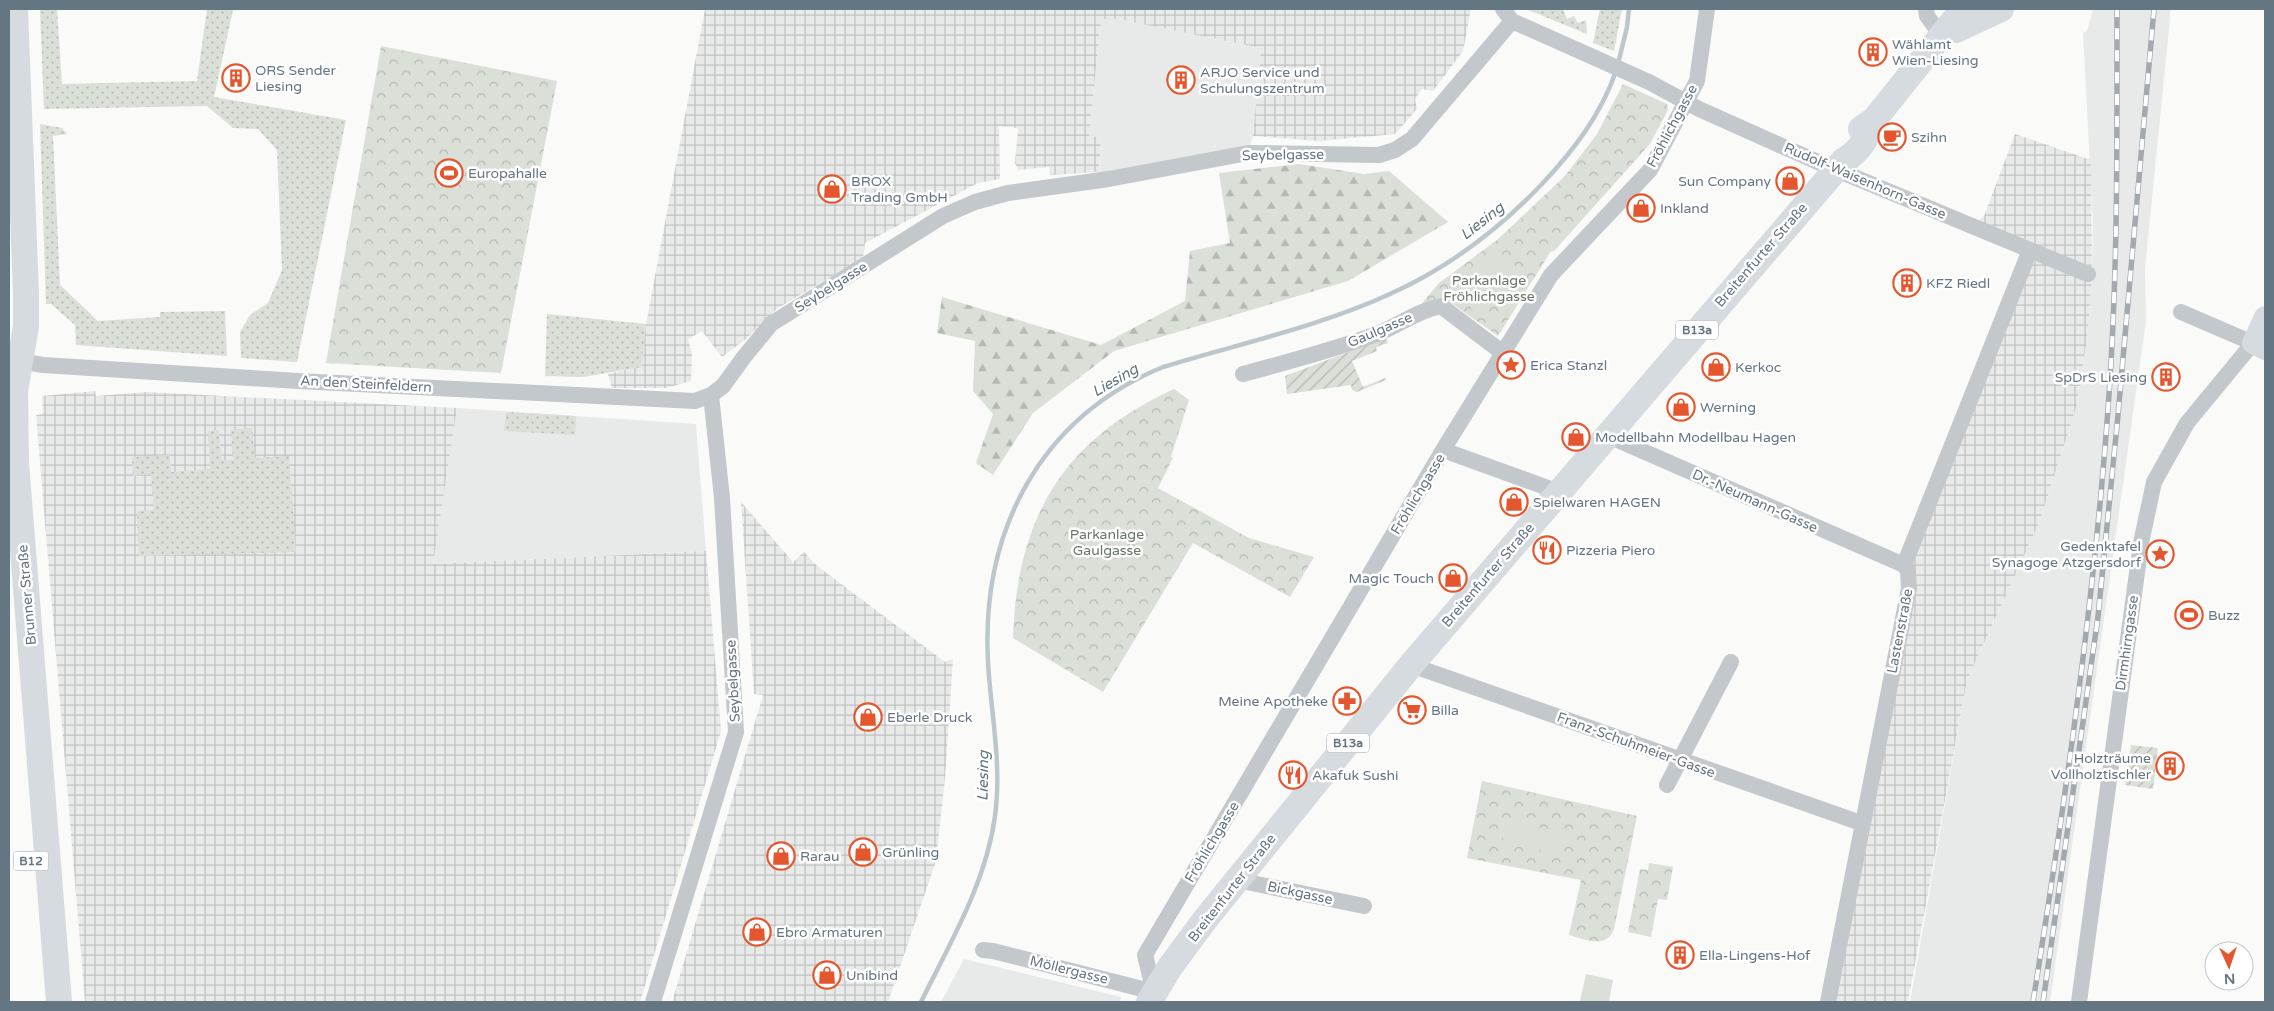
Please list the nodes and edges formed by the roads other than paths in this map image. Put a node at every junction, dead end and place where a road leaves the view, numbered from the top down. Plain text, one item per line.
1 (15, 9) edge
2 (1707, 9) edge
3 (1926, 9) edge
4 (1970, 9) edge
5 (2001, 9) edge
6 (1508, 15) edge
7 (1941, 35) junction
8 (1688, 102) junction
9 (1840, 164) junction
10 (2030, 250) junction
11 (2088, 274) dead end
12 (2181, 312) dead end
13 (2265, 317) edge
14 (2259, 346) edge
15 (1503, 353) junction
16 (14, 360) edge
17 (1243, 374) dead end
18 (711, 395) junction
19 (1606, 435) junction
20 (1443, 450) junction
21 (1559, 492) junction
22 (9, 550) edge
23 (1904, 565) junction
24 (1731, 662) dead end
25 (1411, 664) junction
26 (1679, 761) junction
27 (1667, 785) dead end
28 (1862, 823) junction
29 (1237, 880) junction
30 (1364, 906) dead end
31 (983, 950) dead end
32 (1151, 997) edge
33 (41, 1002) edge
34 (59, 1002) edge
35 (653, 1002) edge
36 (1828, 1002) edge
37 (2079, 1002) edge

1 - 16 main road, Brunner Straße / B12
2 - 8 street, Fröhlichgasse
3 - 7 street
4 - 7 main road, Breitenfurter Straße / B13a
5 - 7 main road, Breitenfurter Straße / B13a
6 - 8 street, Rudolf-Waisenhorn-Gasse
6 - 18 street, Seybelgasse
7 - 9 main road, Breitenfurter Straße / B13a
8 - 9 street, Rudolf-Waisenhorn-Gasse
8 - 15 street, Fröhlichgasse
9 - 10 street, Rudolf-Waisenhorn-Gasse
9 - 19 main road, Breitenfurter Straße / B13a
10 - 11 street, Rudolf-Waisenhorn-Gasse
10 - 23 street
12 - 14 street
13 - 14 street, Dirmhirngasse
14 - 37 street, Dirmhirngasse
15 - 17 street, Gaulgasse
15 - 20 street, Fröhlichgasse
16 - 18 street, An den Steinfeldern
16 - 34 main road, Brunner Straße / B12
18 - 35 street, Seybelgasse
19 - 21 main road, Breitenfurter Straße / B13a
19 - 23 street, Dr.-Neumann-Gasse
20 - 21 street
20 - 32 street, Fröhlichgasse
21 - 25 main road, Breitenfurter Straße / B13a
22 - 33 main road, Brunner Straße / B12
23 - 28 street, Lastenstraße
24 - 26 street
25 - 26 street, Franz-Schuhmeier-Gasse
25 - 29 main road, Breitenfurter Straße / B13a
26 - 27 street
26 - 28 street, Franz-Schuhmeier-Gasse
28 - 36 street, Lastenstraße
29 - 30 street, Bickgasse
29 - 32 main road, Breitenfurter Straße / B13a
31 - 32 street, Möllergasse

